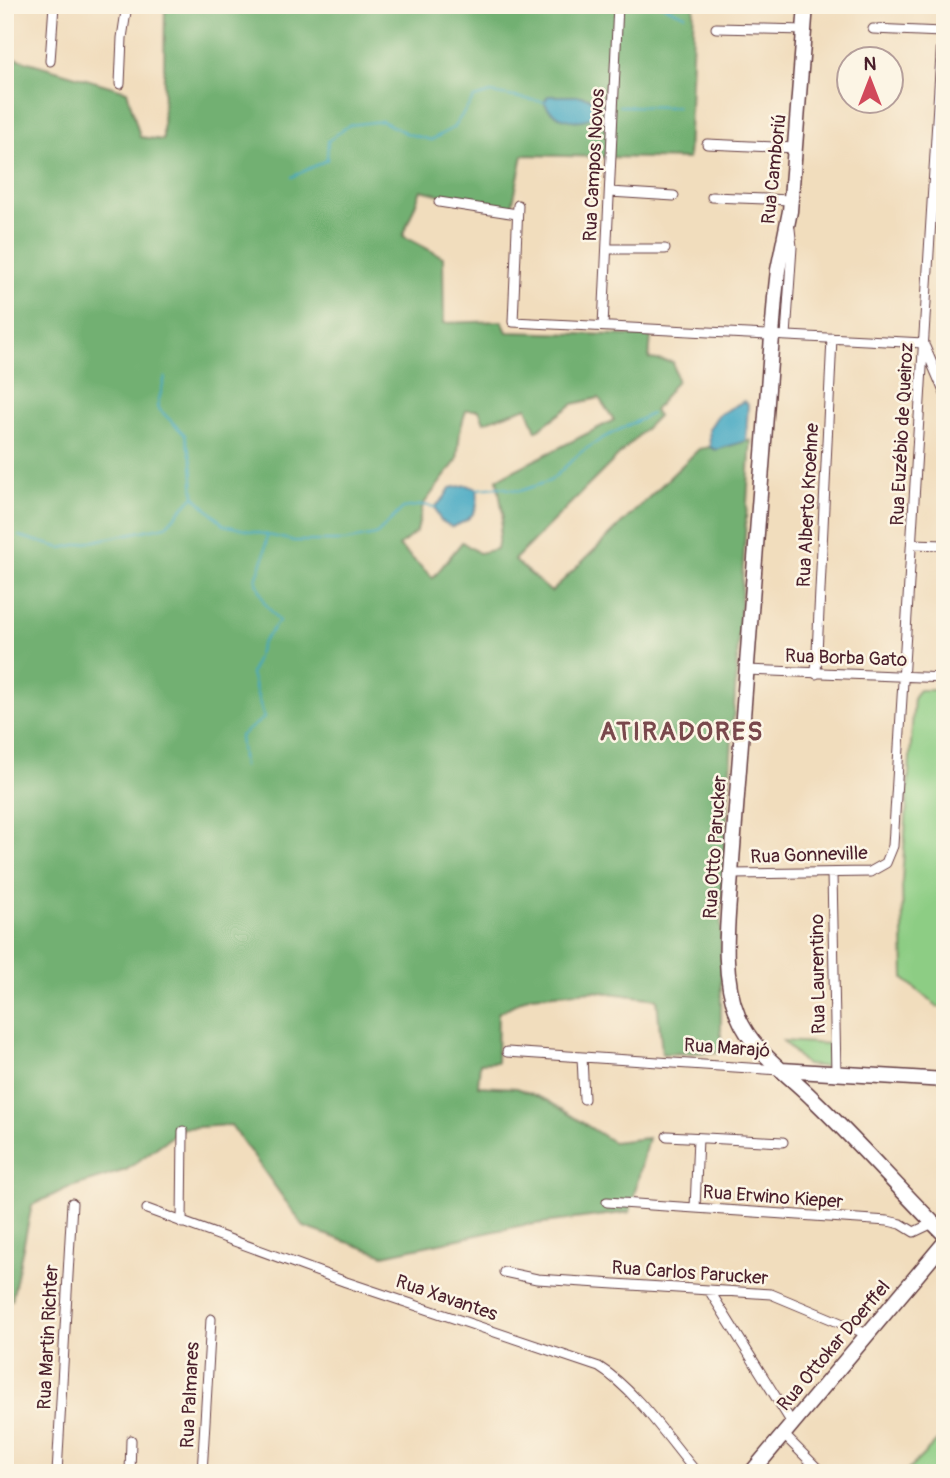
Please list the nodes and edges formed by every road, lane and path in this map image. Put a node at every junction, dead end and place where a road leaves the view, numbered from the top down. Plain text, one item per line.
1 (54, 5) edge
2 (127, 5) edge
3 (561, 5) edge
4 (618, 5) edge
5 (806, 5) edge
6 (944, 5) edge
7 (538, 9) dead end
8 (716, 28) dead end
9 (805, 30) junction
10 (873, 30) dead end
11 (942, 32) junction
12 (50, 61) dead end
13 (120, 84) dead end
14 (708, 144) dead end
15 (796, 148) junction
16 (610, 192) junction
17 (674, 195) dead end
18 (712, 197) dead end
19 (791, 200) junction
20 (439, 202) dead end
21 (607, 249) junction
22 (665, 249) dead end
23 (603, 326) junction
24 (779, 335) junction
25 (832, 338) junction
26 (924, 343) junction
27 (945, 394) edge
28 (912, 544) junction
29 (945, 545) edge
30 (746, 670) junction
31 (817, 674) junction
32 (904, 677) junction
33 (945, 678) edge
34 (886, 863) joint
35 (731, 874) junction
36 (832, 874) junction
37 (507, 1052) dead end
38 (582, 1057) junction
39 (781, 1070) junction
40 (819, 1072) junction
41 (836, 1073) junction
42 (945, 1080) edge
43 (810, 1096) junction
44 (584, 1099) dead end
45 (183, 1131) dead end
46 (667, 1136) dead end
47 (698, 1138) junction
48 (783, 1142) dead end
49 (607, 1202) dead end
50 (72, 1203) dead end
51 (695, 1208) junction
52 (148, 1209) dead end
53 (182, 1223) junction
54 (933, 1223) junction
55 (945, 1235) edge
56 (945, 1241) edge
57 (933, 1256) junction
58 (504, 1272) dead end
59 (709, 1290) junction
60 (211, 1319) dead end
61 (867, 1334) junction
62 (788, 1429) junction
63 (131, 1440) dead end
64 (57, 1473) edge
65 (130, 1473) edge
66 (202, 1473) edge
67 (697, 1473) edge
68 (751, 1473) edge
69 (822, 1473) edge

1 - 12 street
2 - 13 street
3 - 7 street
4 - 16 street, Rua Campos Novos
5 - 9 main road, Rua Camboriú
6 - 11 street, Rua Euzébio de Queiroz
8 - 9 street
9 - 15 main road, Rua Camboriú
10 - 11 street
11 - 26 street, Rua Euzébio de Queiroz
14 - 15 street
15 - 19 main road, Rua Camboriú
16 - 17 street
16 - 21 street, Rua Campos Novos
18 - 19 street
19 - 24 main road, Rua Camboriú
20 - 23 street
21 - 22 street
21 - 23 street, Rua Campos Novos
23 - 24 street
24 - 25 street
24 - 30 main road, Rua Otto Parucker
25 - 26 street
25 - 31 street, Rua Alberto Kroehne
26 - 27 street
26 - 28 street, Rua Euzébio de Queiroz
28 - 29 street
28 - 32 street, Rua Euzébio de Queiroz
30 - 31 street, Rua Borba Gato
30 - 35 main road, Rua Otto Parucker
31 - 32 street, Rua Borba Gato
32 - 33 street, Rua Borba Gato
32 - 34 street, Rua Euzébio de Queiroz
34 - 36 street, Rua Gonneville
35 - 36 street, Rua Gonneville
35 - 39 main road, Rua Otto Parucker
36 - 41 street, Rua Laurentino
37 - 38 street, Rua Marajó
38 - 39 street, Rua Marajó
38 - 44 street
39 - 40 main road, Rua Marajó
39 - 43 main road, Rua Otto Parucker
40 - 41 main road, Rua Marajó
40 - 43 main road
41 - 42 main road, Rua Marajó
43 - 54 main road, Rua Otto Parucker
45 - 53 street
46 - 47 street
47 - 48 street
47 - 51 street
49 - 51 street, Rua Erwino Kieper
50 - 64 street, Rua Martin Richter
51 - 54 street, Rua Erwino Kieper
52 - 53 street, Rua Xavantes
53 - 67 street, Rua Xavantes
54 - 55 main road, Rua Otto Parucker
54 - 57 main road
56 - 57 main road, Rua Ottokar Doerffel
57 - 61 main road, Rua Ottokar Doerffel
58 - 59 street, Rua Carlos Parucker
59 - 61 street, Rua Carlos Parucker
59 - 62 street
60 - 66 street, Rua Palmares
61 - 62 main road, Rua Ottokar Doerffel
62 - 68 main road, Rua Ottokar Doerffel
62 - 69 street
63 - 65 street

